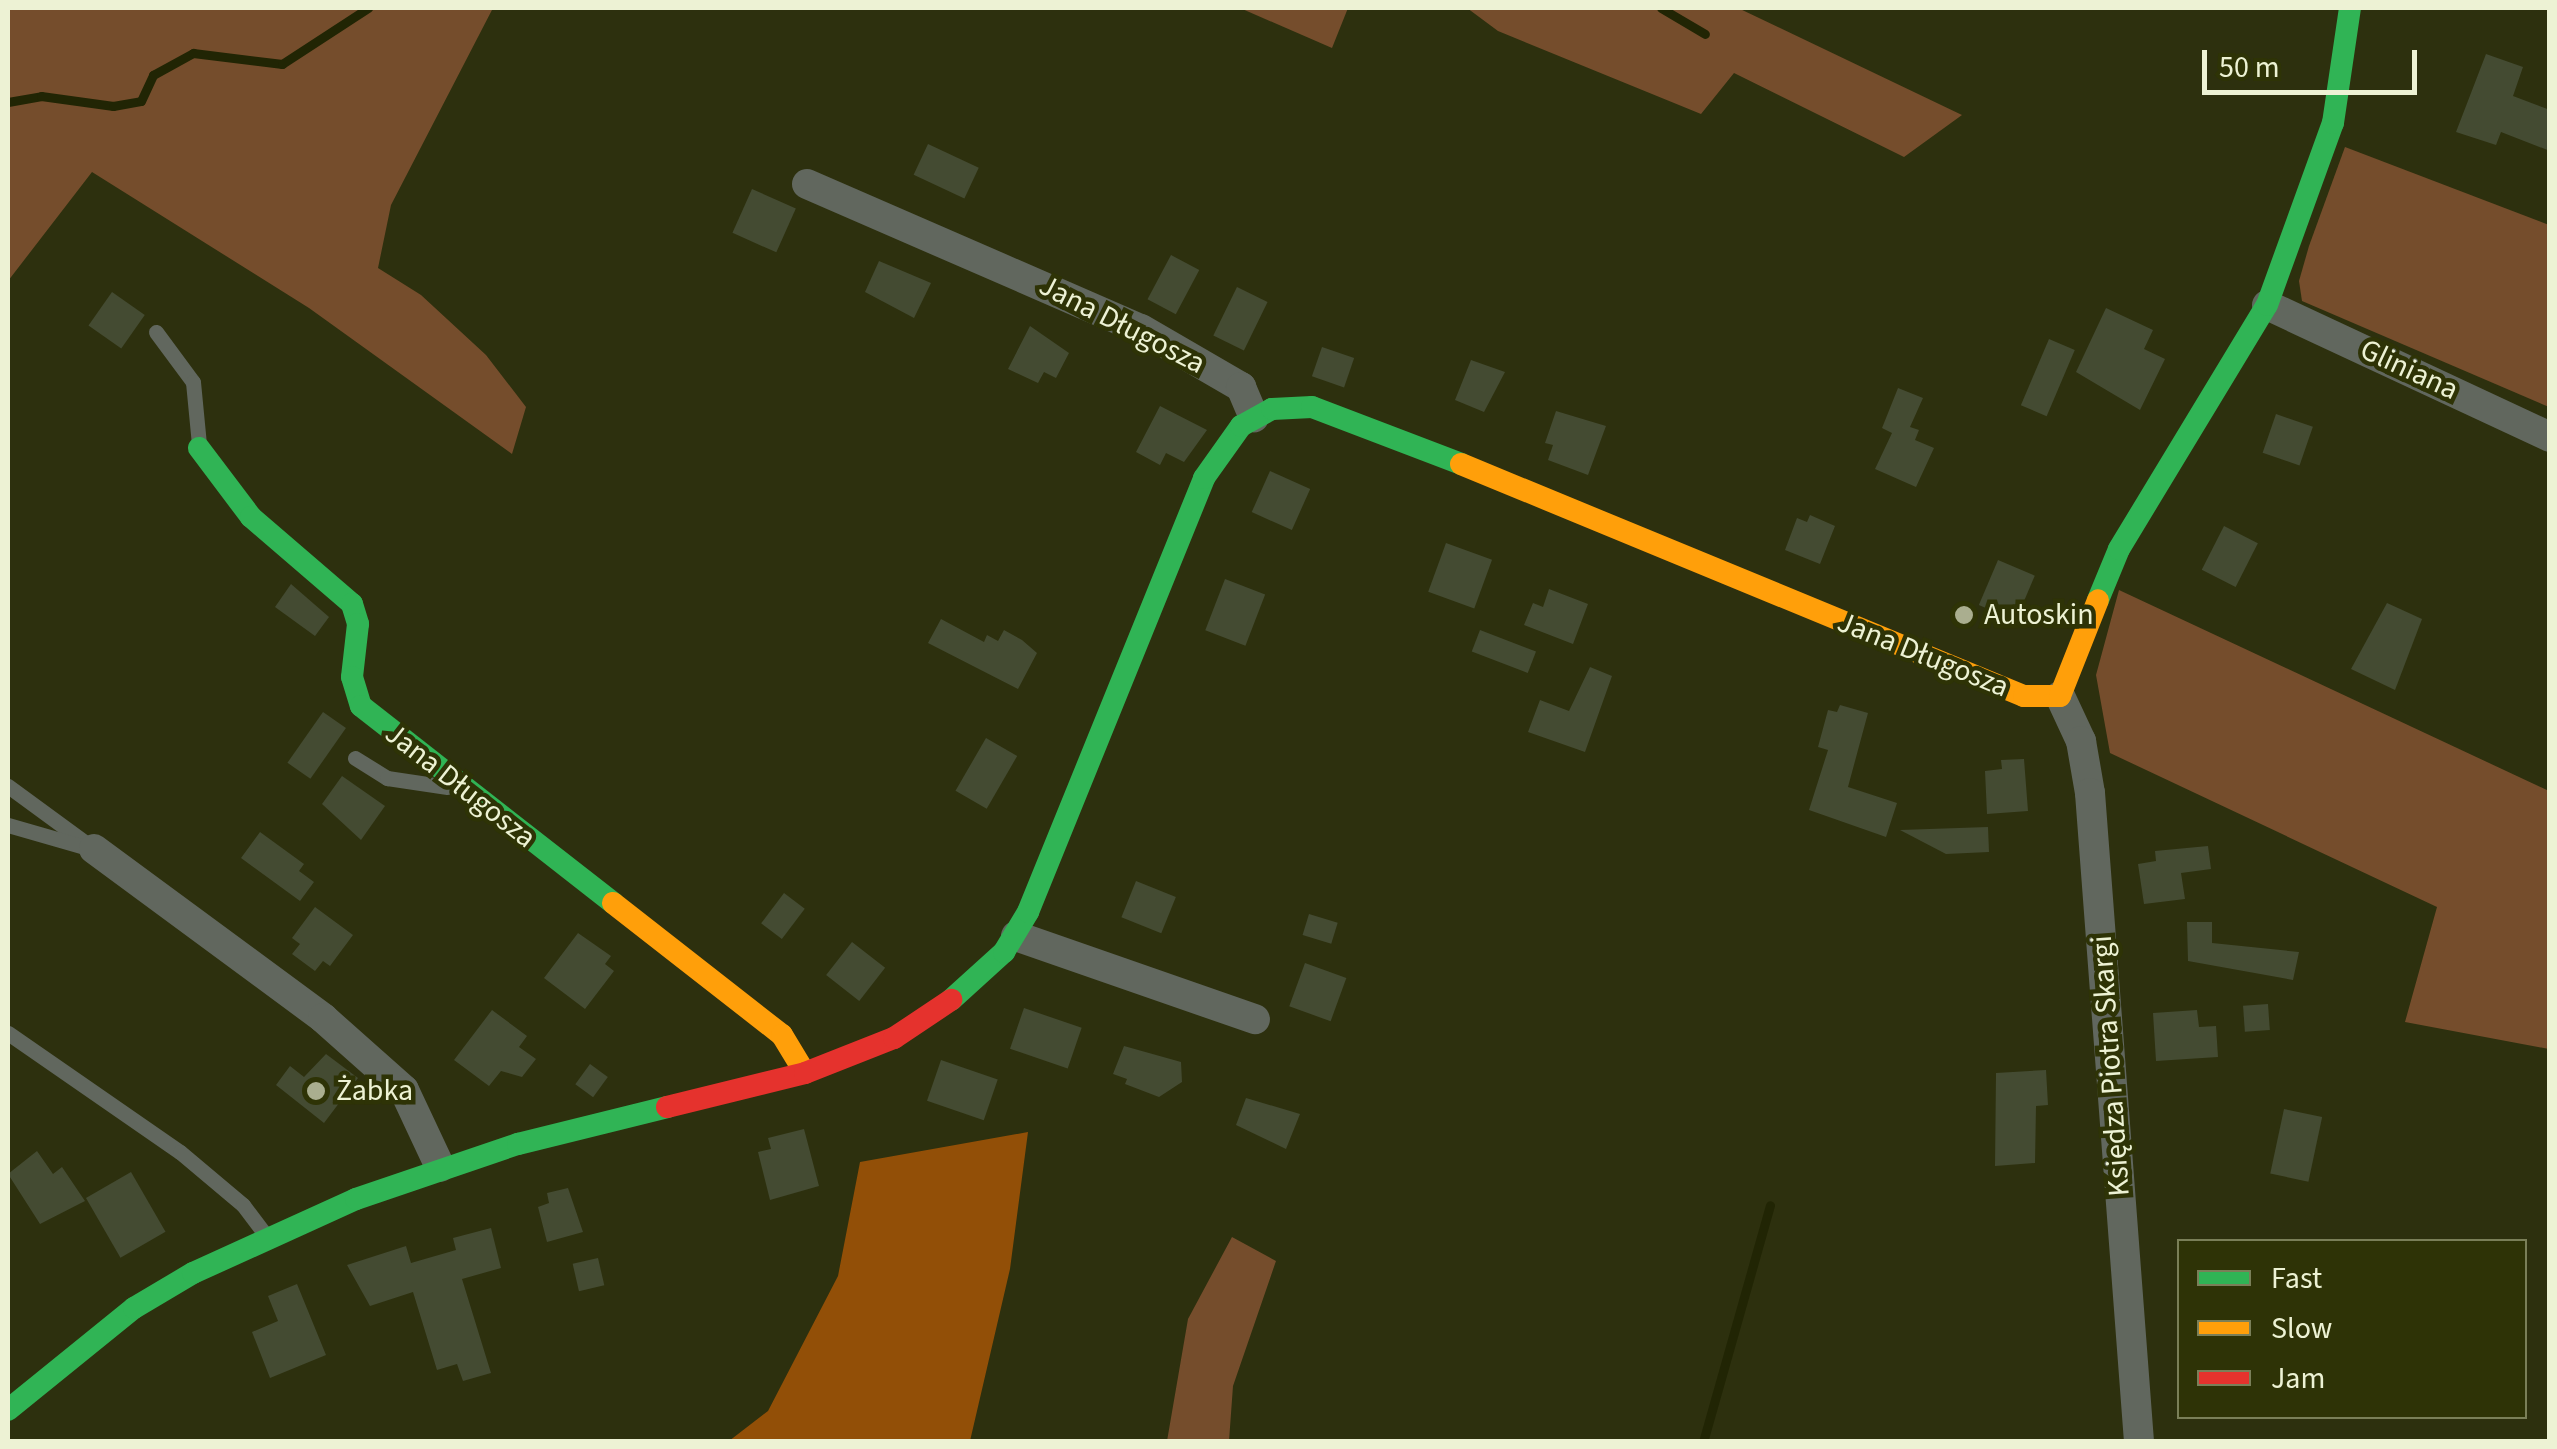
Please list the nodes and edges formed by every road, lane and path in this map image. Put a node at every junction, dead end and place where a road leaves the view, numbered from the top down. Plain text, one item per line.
1 (2350, 8) edge
2 (806, 184) dead end
3 (2267, 305) junction
4 (156, 332) dead end
5 (1254, 417) junction
6 (2550, 438) edge
7 (200, 448) joint
8 (2060, 696) junction
9 (355, 758) dead end
10 (8, 786) edge
11 (461, 787) junction
12 (8, 825) edge
13 (94, 850) junction
14 (1016, 936) junction
15 (1256, 1018) dead end
16 (8, 1032) edge
17 (806, 1073) junction
18 (440, 1167) junction
19 (268, 1238) junction
20 (8, 1410) edge
21 (2139, 1442) edge

1 - 3 street
2 - 5 street, Jana Długosza
3 - 6 street, Gliniana
3 - 8 street
4 - 7 lane
5 - 8 street, Jana Długosza
5 - 14 street
7 - 11 street, Jana Długosza
8 - 21 street, Księdza Piotra Skargi
9 - 11 lane
10 - 13 lane
11 - 17 street, Jana Długosza
12 - 13 lane
13 - 18 street
14 - 15 street
14 - 17 street
16 - 19 lane
17 - 18 street
18 - 19 street
19 - 20 street

